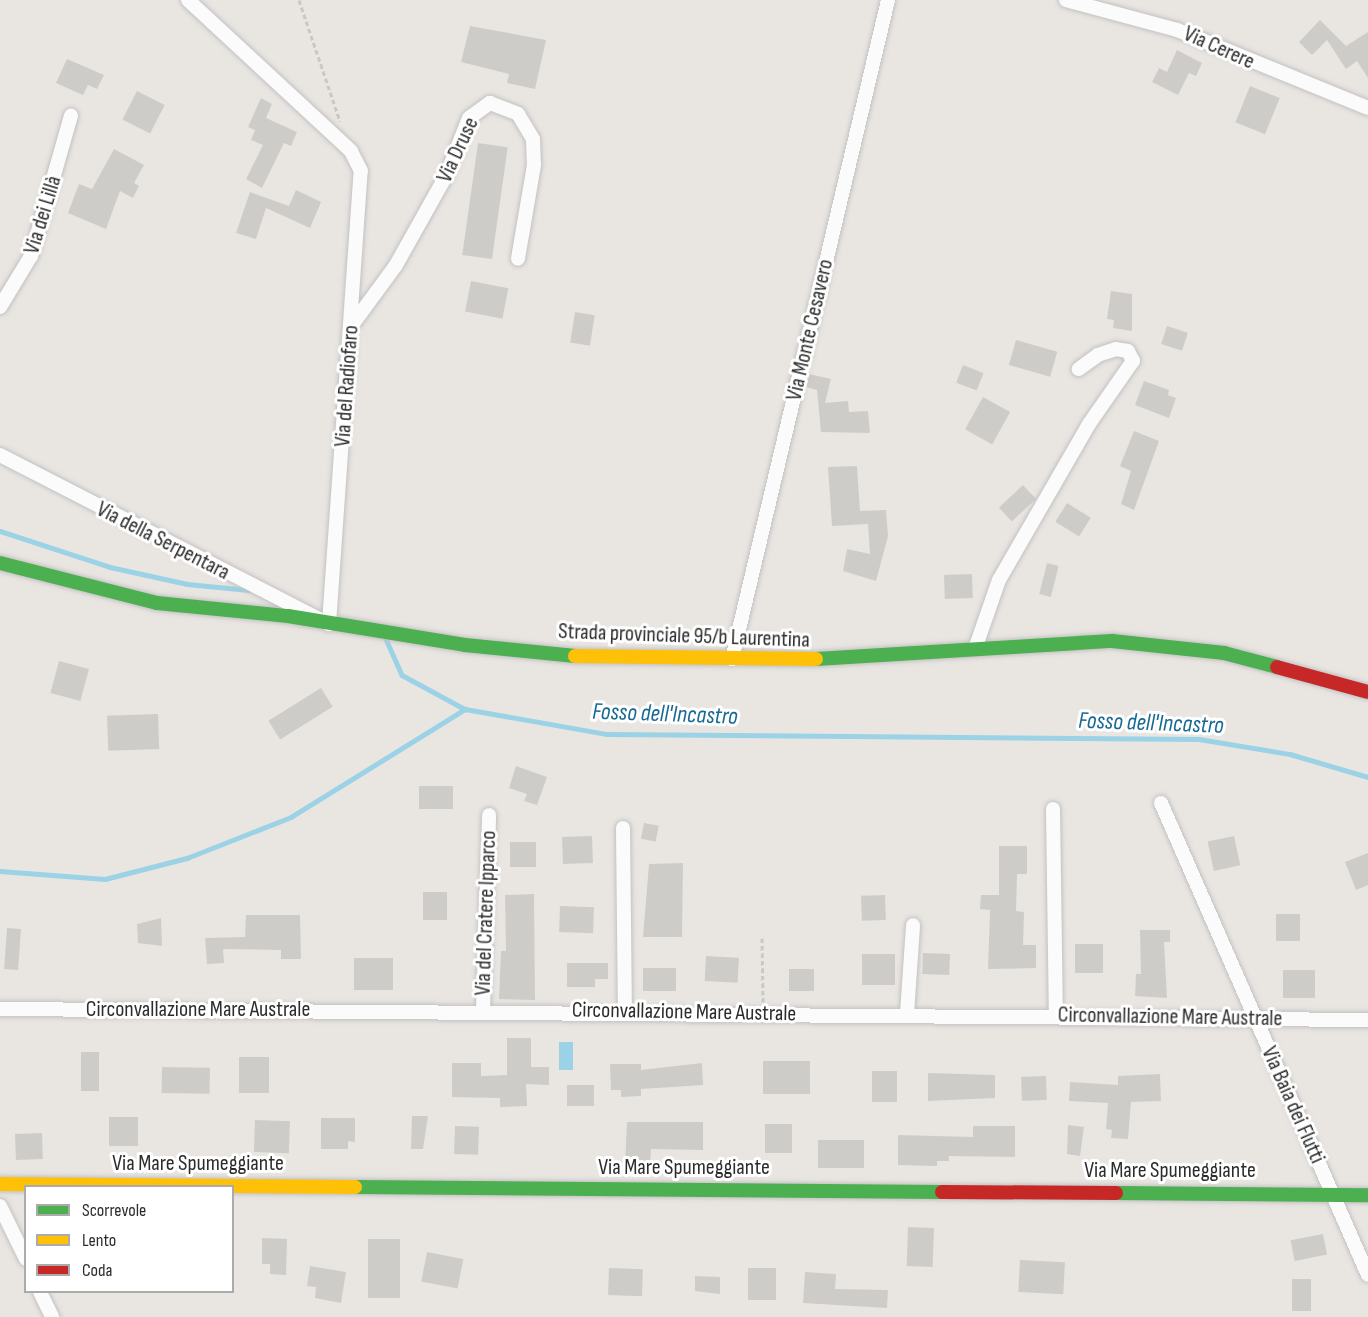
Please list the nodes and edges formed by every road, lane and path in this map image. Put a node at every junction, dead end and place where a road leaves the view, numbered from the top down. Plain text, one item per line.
1 (188, 0) edge
2 (299, 0) edge
3 (888, 0) edge
4 (1066, 0) edge
5 (1368, 108) edge
6 (71, 116) dead end
7 (351, 151) junction
8 (518, 259) dead end
9 (0, 307) edge
10 (352, 325) junction
11 (1079, 369) dead end
12 (0, 455) edge
13 (0, 562) edge
14 (328, 624) junction
15 (976, 646) junction
16 (732, 659) junction
17 (1368, 692) edge
18 (1161, 803) dead end
19 (1053, 809) dead end
20 (489, 815) dead end
21 (623, 828) dead end
22 (913, 925) dead end
23 (762, 938) dead end
24 (0, 1009) edge
25 (483, 1010) junction
26 (626, 1012) junction
27 (763, 1013) junction
28 (907, 1014) junction
29 (1056, 1016) junction
30 (1254, 1017) junction
31 (1368, 1020) edge
32 (0, 1184) edge
33 (133, 1185) edge
34 (234, 1186) edge
35 (1331, 1194) junction
36 (1368, 1195) edge
37 (0, 1206) edge
38 (24, 1255) edge
39 (1368, 1275) edge
40 (40, 1293) edge
41 (52, 1317) edge

1 - 7 street, Via del Radiofaro
2 - 7 path
3 - 16 street, Via Monte Cesavero
4 - 5 street, Via Cerere
6 - 9 street, Via dei Lillà
7 - 10 street, Via del Radiofaro
8 - 10 street, Via Druse
10 - 14 street, Via del Radiofaro
11 - 15 street
12 - 14 street, Via della Serpentara
13 - 14 main road, Strada provinciale 95/b Laurentina
14 - 16 main road, Strada provinciale 95/b Laurentina
15 - 16 main road, Strada provinciale 95/b Laurentina
15 - 17 main road, Strada provinciale 95/b Laurentina
18 - 30 street, Via Baia dei Flutti
19 - 29 street
20 - 25 street, Via del Cratere Ipparco
21 - 26 street
22 - 28 street
23 - 27 path
24 - 25 street, Circonvallazione Mare Australe
25 - 26 street, Circonvallazione Mare Australe
26 - 27 street, Circonvallazione Mare Australe
27 - 28 street, Circonvallazione Mare Australe
28 - 29 street, Circonvallazione Mare Australe
29 - 30 street, Circonvallazione Mare Australe
30 - 31 street, Circonvallazione Mare Australe
30 - 35 street, Via Baia dei Flutti
32 - 33 main road, Via Mare Spumeggiante
34 - 35 main road, Via Mare Spumeggiante
35 - 36 main road, Via Mare Spumeggiante
35 - 39 street, Via Baia dei Flutti
37 - 38 street
40 - 41 street

